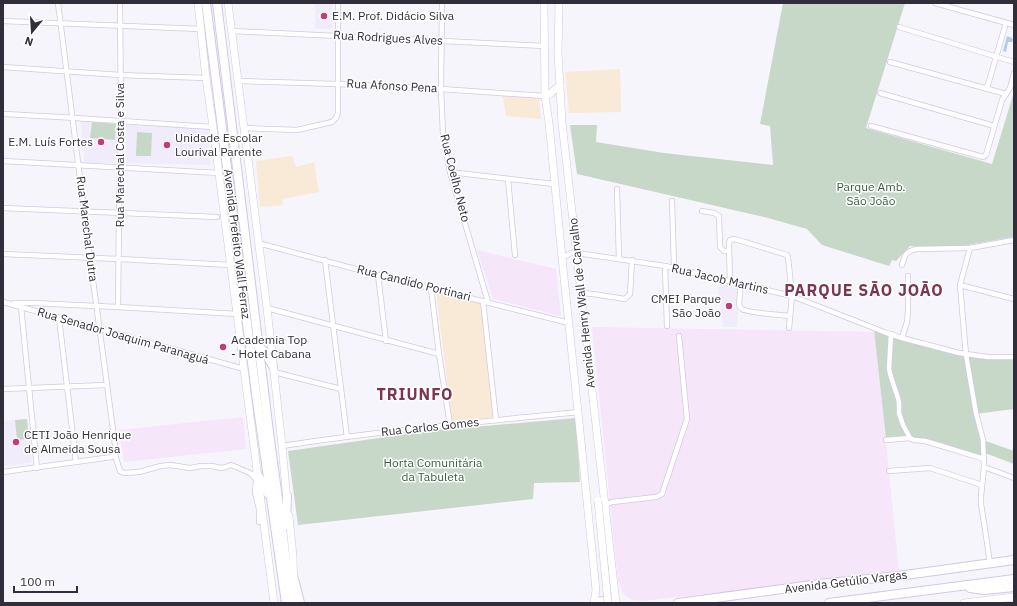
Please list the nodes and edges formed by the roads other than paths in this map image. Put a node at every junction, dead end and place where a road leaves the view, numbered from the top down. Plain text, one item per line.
1 (58, 3) edge
2 (120, 3) edge
3 (217, 3) edge
4 (228, 3) edge
5 (338, 3) edge
6 (442, 3) edge
7 (544, 3) edge
8 (559, 3) edge
9 (935, 3) edge
10 (203, 4) edge
11 (3, 20) edge
12 (61, 23) junction
13 (1006, 23) junction
14 (1014, 25) edge
15 (119, 26) junction
16 (899, 28) dead end
17 (201, 29) junction
18 (232, 31) junction
19 (338, 36) junction
20 (442, 41) junction
21 (545, 46) junction
22 (996, 56) junction
23 (890, 62) dead end
24 (1014, 62) edge
25 (3, 68) edge
26 (66, 71) junction
27 (1014, 73) edge
28 (120, 74) junction
29 (206, 78) junction
30 (239, 81) junction
31 (337, 84) junction
32 (560, 85) junction
33 (987, 88) junction
34 (441, 89) junction
35 (880, 93) dead end
36 (1006, 94) junction
37 (545, 96) junction
38 (3, 114) edge
39 (72, 117) junction
40 (121, 121) junction
41 (871, 126) dead end
42 (994, 126) junction
43 (213, 127) junction
44 (244, 128) junction
45 (3, 161) edge
46 (79, 166) junction
47 (120, 167) junction
48 (450, 172) junction
49 (219, 173) junction
50 (508, 179) junction
51 (554, 184) junction
52 (617, 189) dead end
53 (672, 201) dead end
54 (3, 208) edge
55 (702, 211) dead end
56 (84, 212) junction
57 (119, 213) junction
58 (217, 217) dead end
59 (1014, 240) edge
60 (258, 243) junction
61 (970, 248) junction
62 (729, 252) junction
63 (577, 253) junction
64 (3, 254) edge
65 (515, 256) dead end
66 (90, 258) junction
67 (562, 258) junction
68 (119, 259) junction
69 (619, 259) junction
70 (325, 260) junction
71 (632, 260) junction
72 (231, 265) junction
73 (902, 265) dead end
74 (665, 266) junction
75 (674, 267) junction
76 (378, 275) junction
77 (908, 276) dead end
78 (730, 281) junction
79 (741, 283) junction
80 (960, 285) junction
81 (243, 287) junction
82 (430, 288) junction
83 (581, 293) junction
84 (792, 296) junction
85 (1014, 299) edge
86 (483, 301) junction
87 (488, 302) junction
88 (5, 303) edge
89 (96, 306) junction
90 (21, 307) junction
91 (118, 307) junction
92 (267, 308) junction
93 (237, 312) junction
94 (790, 316) junction
95 (59, 318) junction
96 (569, 323) junction
97 (667, 326) dead end
98 (334, 327) junction
99 (789, 328) dead end
100 (100, 330) junction
101 (891, 334) junction
102 (679, 336) dead end
103 (902, 338) junction
104 (386, 340) junction
105 (258, 346) junction
106 (439, 354) junction
107 (966, 354) junction
108 (1014, 357) edge
109 (244, 369) junction
110 (273, 369) junction
111 (107, 385) junction
112 (67, 386) junction
113 (29, 388) junction
114 (3, 389) edge
115 (341, 390) junction
116 (578, 412) junction
117 (496, 420) junction
118 (450, 424) junction
119 (347, 437) junction
120 (910, 438) junction
121 (886, 440) dead end
122 (282, 446) junction
123 (115, 455) junction
124 (984, 459) junction
125 (76, 462) junction
126 (984, 467) junction
127 (37, 468) junction
128 (889, 471) dead end
129 (3, 472) edge
130 (257, 478) junction
131 (1014, 478) edge
132 (602, 481) junction
133 (586, 484) junction
134 (982, 485) junction
135 (287, 496) junction
136 (271, 500) junction
137 (596, 502) junction
138 (605, 505) junction
139 (259, 522) dead end
140 (282, 550) junction
141 (1014, 560) edge
142 (990, 564) junction
143 (288, 575) junction
144 (1014, 580) edge
145 (963, 586) junction
146 (1014, 587) edge
147 (1014, 596) edge
148 (691, 602) edge
149 (274, 603) edge
150 (281, 603) edge
151 (286, 603) edge
152 (291, 603) edge
153 (296, 603) edge
154 (300, 603) edge
155 (595, 603) edge
156 (604, 603) edge
157 (608, 603) edge
158 (615, 603) edge
159 (678, 603) edge
160 (829, 603) edge
161 (964, 603) edge

1 - 12 street, Rua Marechal Dutra
2 - 15 street, Rua Marechal Costa e Silva
3 - 105 highway, Avenida Prefeito Wall Ferraz
4 - 18 main road, Avenida Prefeito Wall Ferraz
5 - 19 street
6 - 20 street, Rua Coelho Neto
7 - 21 main road, Avenida Henry Wall de Carvalho
8 - 32 main road, Avenida Henry Wall de Carvalho
9 - 13 street
10 - 17 main road, Avenida Prefeito Wall Ferraz
10 - 81 highway, Avenida Prefeito Wall Ferraz
11 - 12 street
12 - 15 street
12 - 26 street, Rua Marechal Dutra
13 - 14 street
13 - 22 street
15 - 17 street
15 - 28 street, Rua Marechal Costa e Silva
16 - 22 street
17 - 29 main road, Avenida Prefeito Wall Ferraz
18 - 19 street, Rua Rodrigues Alves
18 - 30 main road, Avenida Prefeito Wall Ferraz
19 - 20 street, Rua Rodrigues Alves
19 - 31 street
20 - 21 street, Rua Rodrigues Alves
20 - 34 street, Rua Coelho Neto
21 - 37 main road, Avenida Henry Wall de Carvalho
22 - 24 street
22 - 33 street
23 - 33 street
25 - 26 street
26 - 28 street
26 - 39 street, Rua Marechal Dutra
27 - 36 street
28 - 29 street
28 - 40 street, Rua Marechal Costa e Silva
29 - 43 main road, Avenida Prefeito Wall Ferraz
30 - 31 street, Rua Afonso Pena
30 - 44 main road, Avenida Prefeito Wall Ferraz
31 - 34 street, Rua Afonso Pena
31 - 44 street
32 - 37 main road
32 - 63 main road, Avenida Henry Wall de Carvalho
33 - 36 street
34 - 37 street, Rua Afonso Pena
34 - 48 street, Rua Coelho Neto
35 - 42 street
36 - 42 street
37 - 51 main road, Avenida Henry Wall de Carvalho
38 - 39 street
39 - 40 street
39 - 46 street, Rua Marechal Dutra
40 - 43 street
40 - 47 street, Rua Marechal Costa e Silva
41 - 42 street
43 - 49 main road, Avenida Prefeito Wall Ferraz
44 - 60 main road, Avenida Prefeito Wall Ferraz
45 - 46 street
46 - 47 street
46 - 56 street, Rua Marechal Dutra
47 - 49 street
47 - 57 street, Rua Marechal Costa e Silva
48 - 50 street
48 - 87 street, Rua Coelho Neto
49 - 72 main road, Avenida Prefeito Wall Ferraz
50 - 51 street
50 - 65 street
51 - 67 main road, Avenida Henry Wall de Carvalho
52 - 69 street
53 - 75 street
54 - 56 street
55 - 62 street
56 - 57 street
56 - 66 street, Rua Marechal Dutra
57 - 58 street
57 - 68 street, Rua Marechal Costa e Silva
59 - 61 street
60 - 70 street, Rua Candido Portinari
60 - 92 main road, Avenida Prefeito Wall Ferraz
61 - 73 street
61 - 80 street
62 - 78 street
62 - 84 street
63 - 67 street, Rua Jacob Martins
63 - 69 street, Rua Jacob Martins
63 - 83 main road, Avenida Henry Wall de Carvalho
64 - 66 street
66 - 68 street
66 - 89 street, Rua Marechal Dutra
67 - 96 main road, Avenida Henry Wall de Carvalho
68 - 72 street
68 - 91 street, Rua Marechal Costa e Silva
69 - 71 street, Rua Jacob Martins
70 - 76 street, Rua Candido Portinari
70 - 98 street
71 - 74 street, Rua Jacob Martins
71 - 83 street
72 - 93 main road, Avenida Prefeito Wall Ferraz
74 - 75 street, Rua Jacob Martins
74 - 97 street
75 - 78 street, Rua Jacob Martins
76 - 82 street, Rua Candido Portinari
76 - 104 street
77 - 103 street
78 - 79 street, Rua Jacob Martins
79 - 84 street, Rua Jacob Martins
79 - 94 street
80 - 85 street
80 - 107 street
81 - 93 highway
81 - 136 highway, Avenida Prefeito Wall Ferraz
82 - 86 street, Rua Candido Portinari
82 - 106 street
83 - 132 main road, Avenida Henry Wall de Carvalho
84 - 94 street
84 - 101 street, Rua Jacob Martins
86 - 87 street, Rua Candido Portinari
86 - 117 street
87 - 96 street, Rua Candido Portinari
88 - 89 street
88 - 90 street, Rua Senador Joaquim Paranaguá
89 - 91 street
89 - 100 street, Rua Marechal Dutra
90 - 95 street, Rua Senador Joaquim Paranaguá
90 - 113 street
91 - 93 street
92 - 98 street
92 - 110 main road, Avenida Prefeito Wall Ferraz
93 - 109 main road, Avenida Prefeito Wall Ferraz
94 - 99 street
95 - 100 street, Rua Senador Joaquim Paranaguá
95 - 112 street
96 - 116 main road, Avenida Henry Wall de Carvalho
98 - 104 street
98 - 115 street
100 - 109 street, Rua Senador Joaquim Paranaguá
100 - 111 street, Rua Marechal Dutra
101 - 103 street, Rua Jacob Martins
101 - 120 street
102 - 138 street
103 - 107 street, Rua Jacob Martins
104 - 106 street
105 - 110 highway
105 - 140 highway, Avenida Prefeito Wall Ferraz
106 - 118 street
107 - 108 street, Rua Jacob Martins
107 - 124 street
109 - 130 main road, Avenida Prefeito Wall Ferraz
110 - 115 street
110 - 122 main road, Avenida Prefeito Wall Ferraz
111 - 112 street
111 - 123 street, Rua Marechal Dutra
112 - 113 street
112 - 125 street
113 - 114 street
113 - 127 street
115 - 119 street
116 - 117 street, Rua Carlos Gomes
116 - 133 main road, Avenida Henry Wall de Carvalho
117 - 118 street, Rua Carlos Gomes
118 - 119 street, Rua Carlos Gomes
119 - 122 street, Rua Carlos Gomes
120 - 121 street
120 - 124 street
122 - 135 main road, Avenida Prefeito Wall Ferraz
123 - 125 street
123 - 130 street
124 - 126 street
125 - 127 street
126 - 131 street
126 - 134 street
127 - 129 street
128 - 134 street
130 - 136 highway
130 - 139 street
130 - 149 main road, Avenida Prefeito Wall Ferraz
132 - 137 main road
132 - 138 main road, Avenida Henry Wall de Carvalho
133 - 137 main road
133 - 155 main road, Avenida Henry Wall de Carvalho
134 - 142 street
135 - 140 highway
135 - 143 main road, Avenida Prefeito Wall Ferraz
136 - 140 highway, Avenida Prefeito Wall Ferraz
137 - 156 main road
137 - 157 main road, bridge
138 - 158 main road, Avenida Henry Wall de Carvalho
140 - 143 highway, Avenida Prefeito Wall Ferraz
140 - 150 highway
141 - 142 highway, Avenida Getúlio Vargas
142 - 148 highway, Avenida Getúlio Vargas
143 - 151 highway, Avenida Prefeito Wall Ferraz
143 - 152 highway, Avenida Prefeito Wall Ferraz
143 - 153 main road, Avenida Prefeito Wall Ferraz
143 - 154 highway
144 - 145 highway, Avenida Getúlio Vargas
145 - 146 highway
145 - 160 highway, Avenida Getúlio Vargas
147 - 161 main road
148 - 159 highway, Avenida Getúlio Vargas
155 - 158 highway

